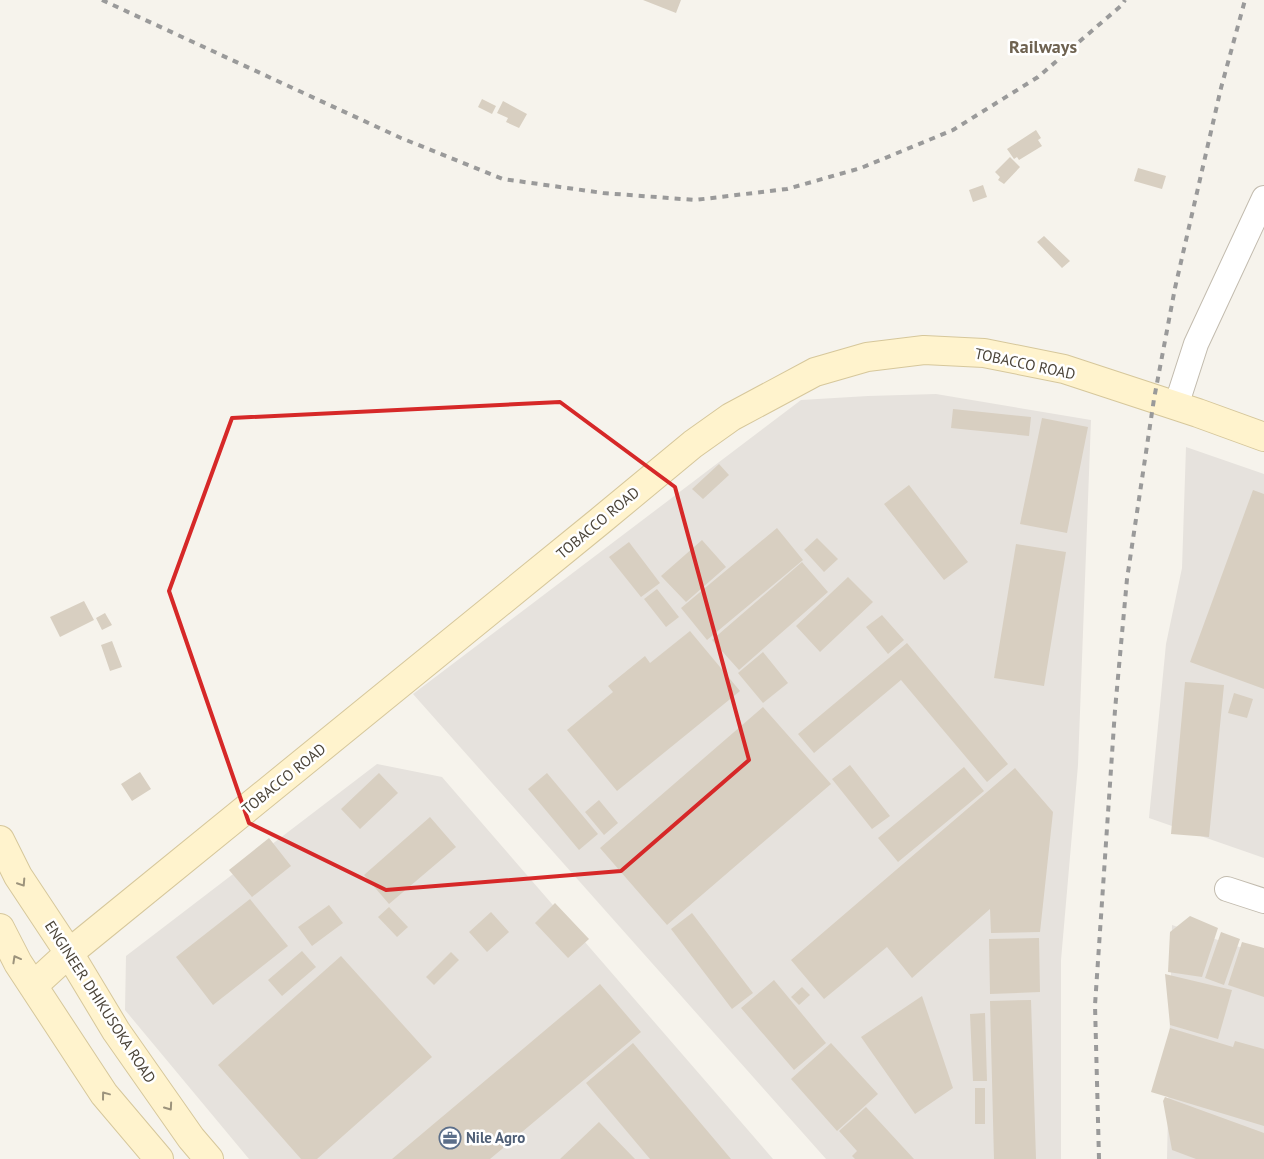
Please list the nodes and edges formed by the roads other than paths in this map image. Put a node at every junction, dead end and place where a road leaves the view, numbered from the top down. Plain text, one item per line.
1 (1264, 198) edge
2 (1176, 406) junction
3 (1264, 438) edge
4 (0, 840) edge
5 (1228, 889) dead end
6 (1264, 901) edge
7 (0, 928) edge
8 (69, 953) junction
9 (33, 986) junction
10 (159, 1159) edge
11 (209, 1159) edge

1 - 2 street
2 - 3 street, TOBACCO ROAD
2 - 8 street, TOBACCO ROAD
4 -> 8 street, ENGINEER DHIKUSOKA ROAD
5 - 6 street
9 -> 7 street
8 - 9 street, TOBACCO ROAD
8 -> 11 street, ENGINEER DHIKUSOKA ROAD
10 -> 9 street

